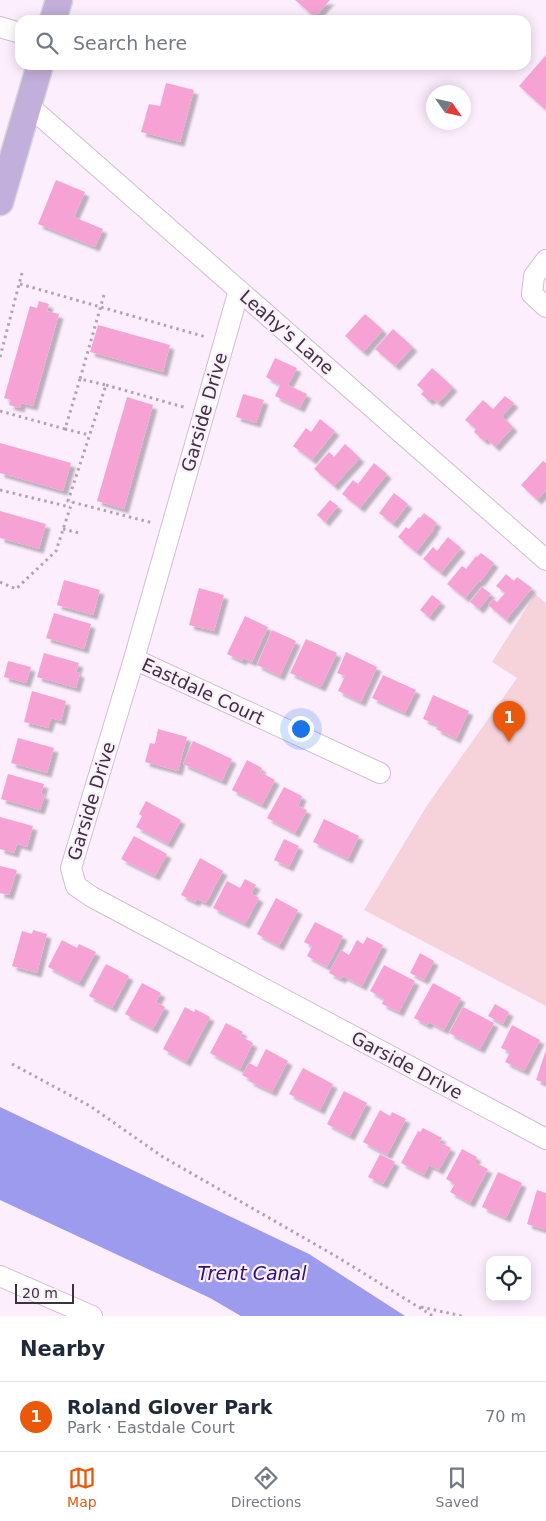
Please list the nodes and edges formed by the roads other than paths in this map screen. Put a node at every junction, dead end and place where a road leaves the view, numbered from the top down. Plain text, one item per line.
1 (59, 0) edge
2 (54, 15) edge
3 (0, 28) edge
4 (15, 32) edge
5 (38, 70) edge
6 (28, 105) junction
7 (0, 202) edge
8 (546, 260) edge
9 (239, 290) junction
10 (546, 307) edge
11 (546, 560) edge
12 (134, 659) junction
13 (380, 773) dead end
14 (546, 1138) edge
15 (0, 1276) edge
16 (92, 1316) edge

1 - 2 main road
3 - 4 street
5 - 6 main road
6 - 7 main road
6 - 9 street, Leahy's Lane
8 - 10 street
9 - 11 street, Leahy's Lane
9 - 12 street, Garside Drive
12 - 13 street, Eastdale Court
12 - 14 street, Garside Drive
15 - 16 street

